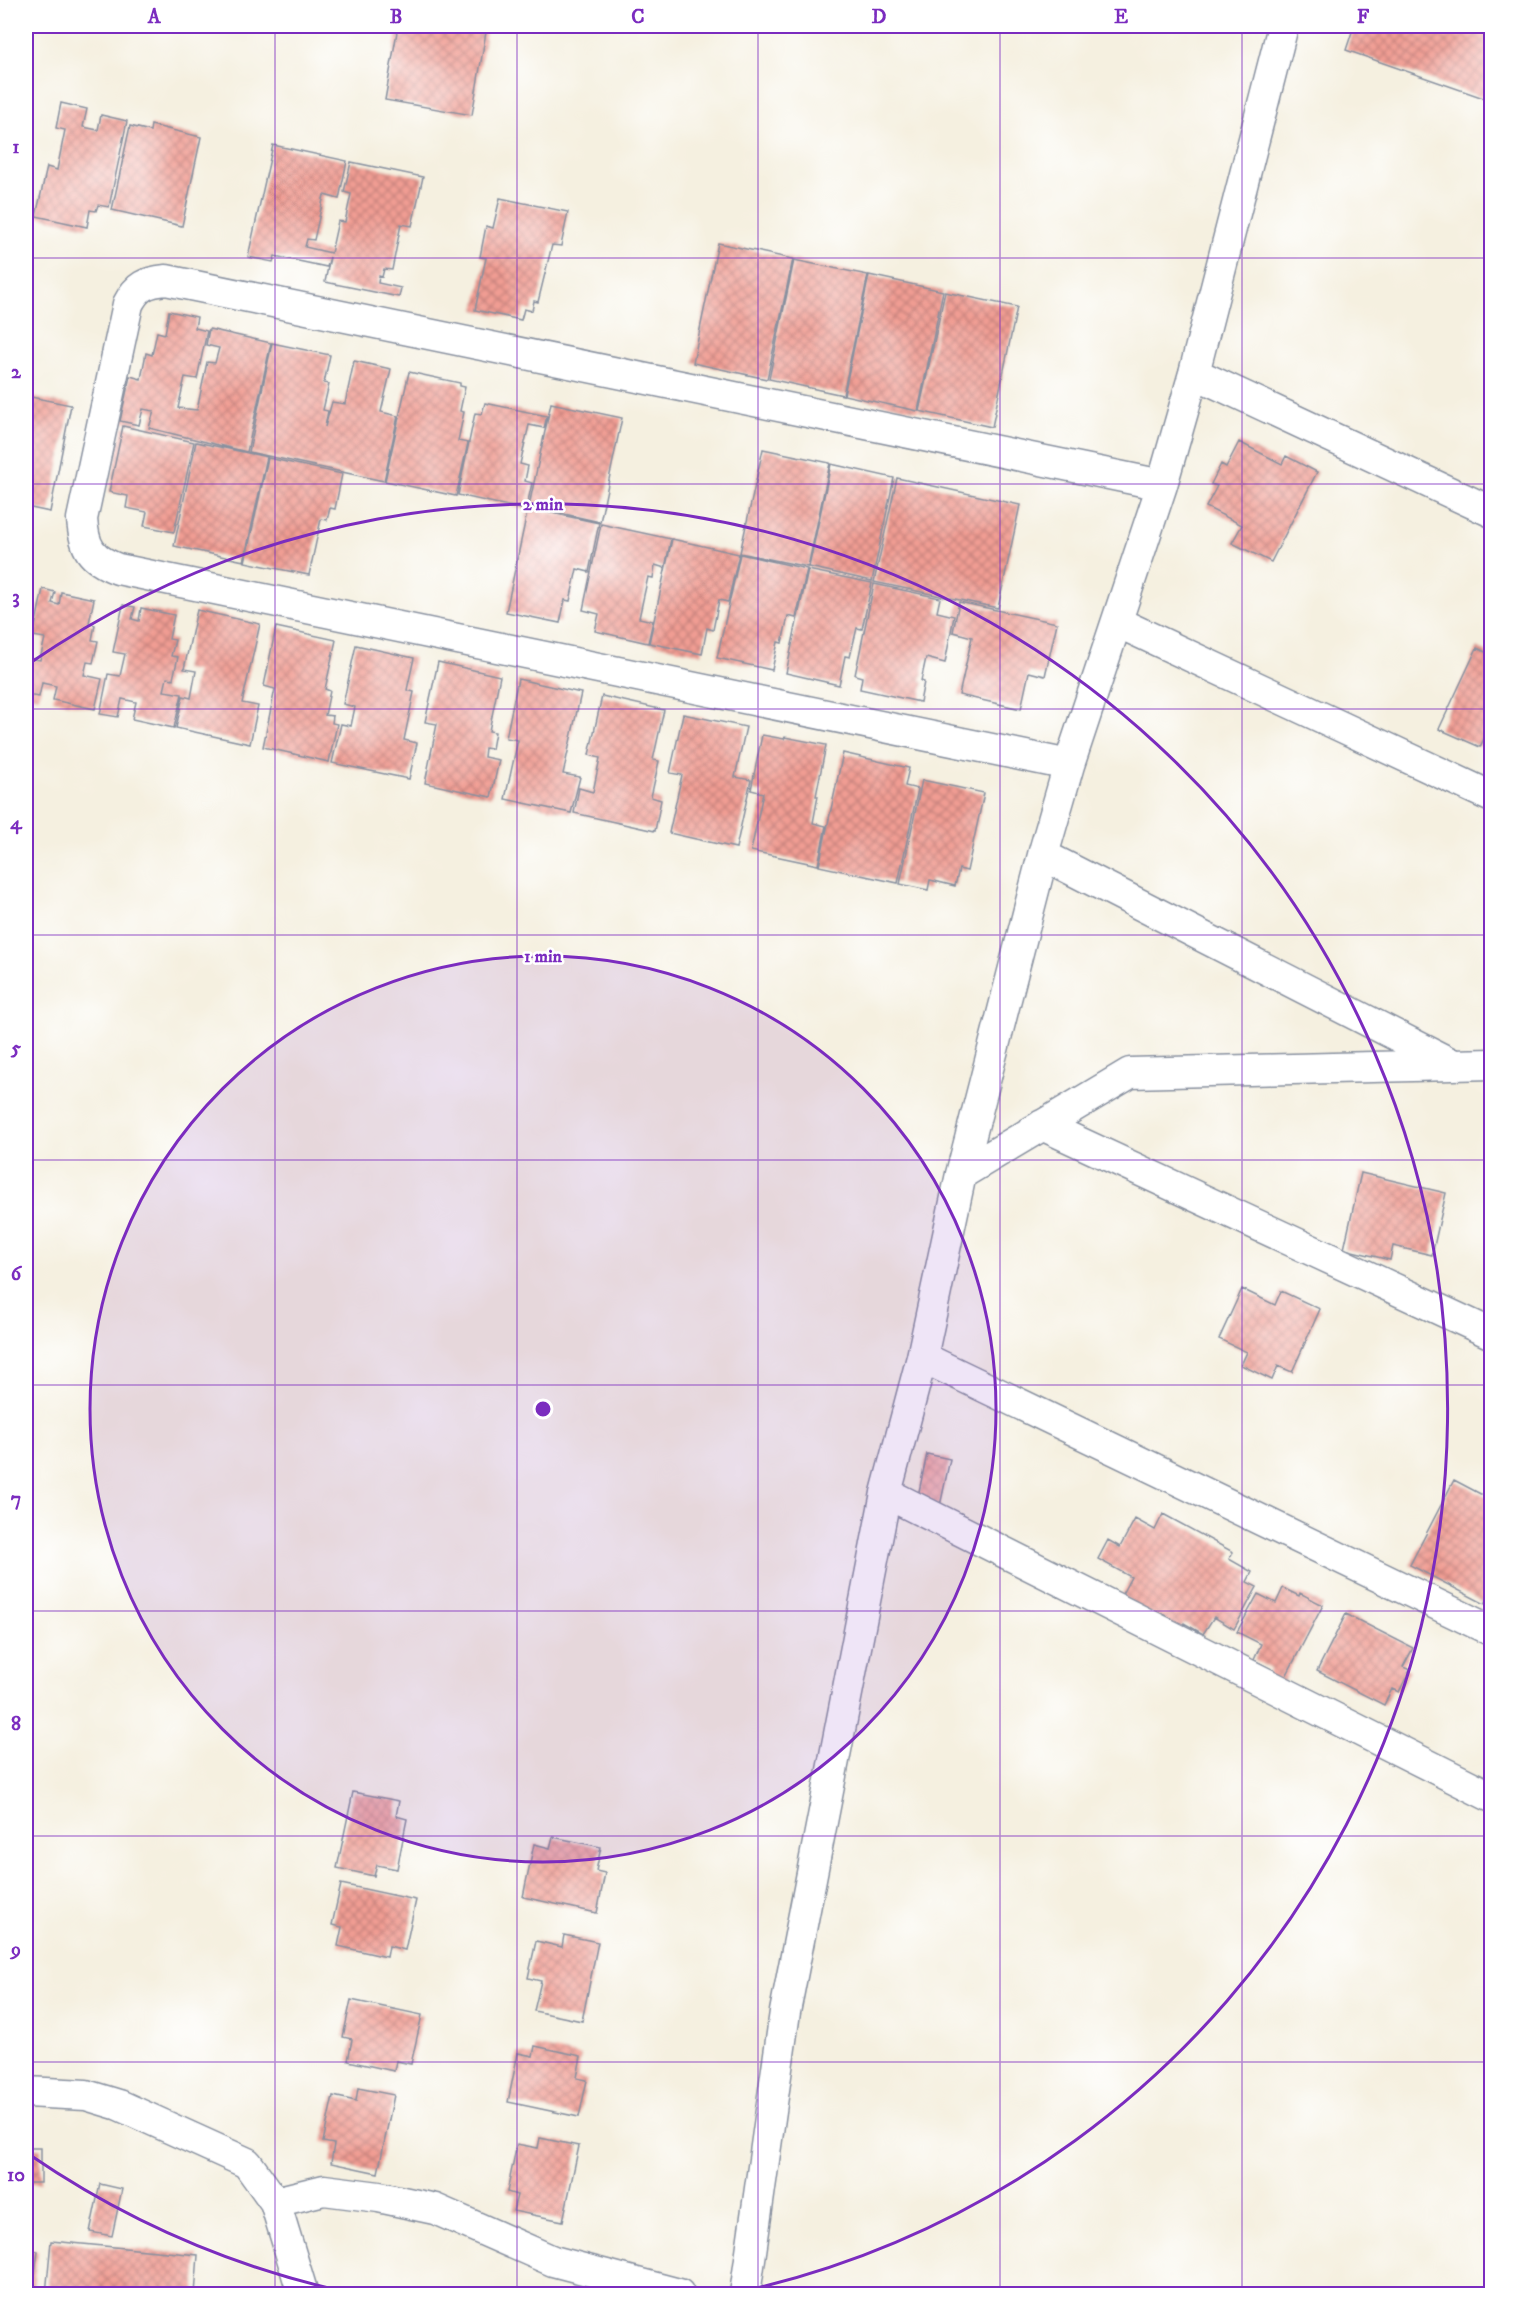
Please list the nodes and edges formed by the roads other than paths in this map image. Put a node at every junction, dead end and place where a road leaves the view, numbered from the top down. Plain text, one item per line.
1 (1283, 26) edge
2 (1194, 373) junction
3 (1162, 485) junction
4 (1491, 512) edge
5 (1117, 622) junction
6 (1069, 765) junction
7 (1491, 797) edge
8 (1043, 855) junction
9 (1491, 1064) edge
10 (1455, 1065) junction
11 (1042, 1125) junction
12 (962, 1174) junction
13 (1491, 1334) edge
14 (922, 1357) junction
15 (886, 1493) junction
16 (1491, 1631) edge
17 (1491, 1797) edge
18 (26, 2092) edge
19 (275, 2202) junction
20 (303, 2295) edge
21 (679, 2295) edge
22 (746, 2295) edge

1 - 2 street
2 - 3 street
2 - 4 street
3 - 5 street
3 - 6 street
5 - 6 street
5 - 7 street
6 - 8 street
8 - 10 street
8 - 12 street
9 - 10 street
10 - 11 street
11 - 12 street
11 - 13 street
12 - 14 street
14 - 15 street
14 - 16 street
15 - 17 street
15 - 22 street
18 - 19 street
19 - 20 street
19 - 21 street

